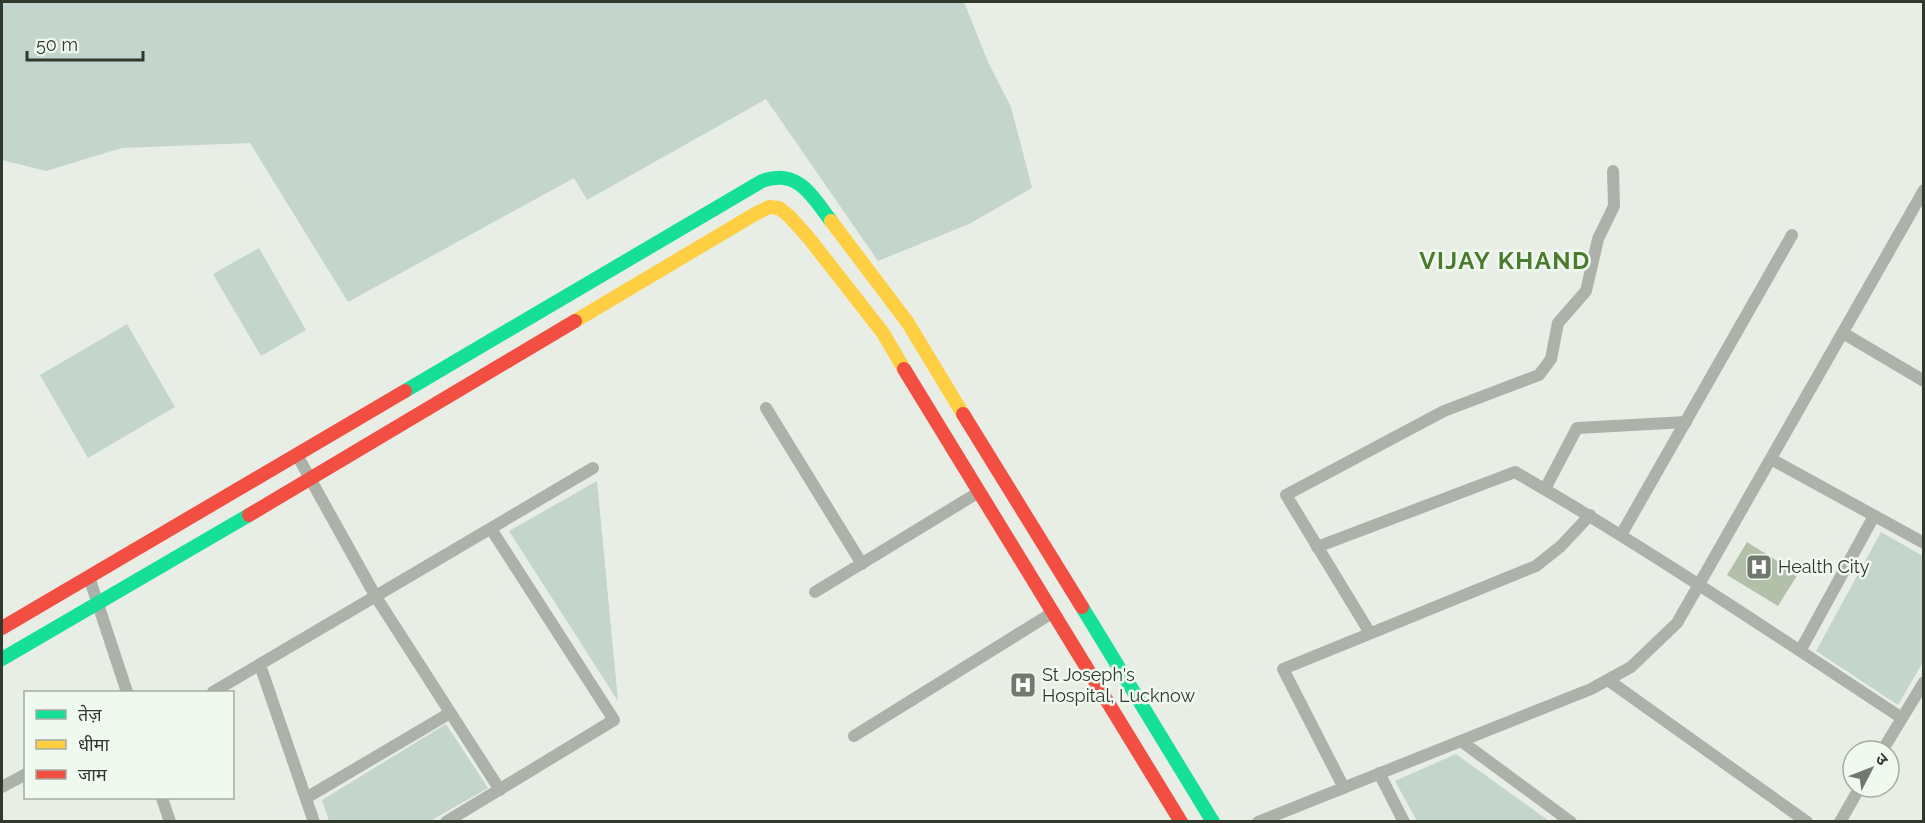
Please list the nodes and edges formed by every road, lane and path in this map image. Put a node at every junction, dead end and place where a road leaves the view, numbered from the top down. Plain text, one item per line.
1 (1612, 171) dead end
2 (1923, 190) edge
3 (1920, 204) edge
4 (1792, 235) dead end
5 (1843, 333) junction
6 (1923, 381) edge
7 (766, 408) dead end
8 (1686, 422) junction
9 (297, 455) junction
10 (1771, 459) junction
11 (593, 468) dead end
12 (310, 479) junction
13 (1545, 489) junction
14 (979, 492) junction
15 (1590, 515) junction
16 (1874, 516) junction
17 (491, 528) junction
18 (1622, 535) junction
19 (1923, 543) edge
20 (1317, 547) junction
21 (862, 564) junction
22 (89, 577) junction
23 (1699, 584) junction
24 (815, 592) dead end
25 (376, 597) junction
26 (98, 604) junction
27 (1052, 613) junction
28 (2, 628) edge
29 (1370, 633) junction
30 (1800, 651) junction
31 (2, 659) edge
32 (260, 665) junction
33 (1608, 680) junction
34 (1923, 682) edge
35 (126, 691) edge
36 (216, 691) edge
37 (450, 713) junction
38 (1902, 718) junction
39 (854, 736) dead end
40 (1889, 739) edge
41 (1461, 741) junction
42 (1378, 774) junction
43 (24, 775) edge
44 (2, 788) edge
45 (1344, 788) junction
46 (500, 790) junction
47 (306, 798) junction
48 (162, 799) edge
49 (1853, 799) edge
50 (170, 822) edge
51 (314, 822) edge
52 (446, 822) edge
53 (1181, 822) edge
54 (1213, 822) edge
55 (1258, 822) edge
56 (1404, 822) edge
57 (1571, 822) edge
58 (1808, 822) edge
59 (1840, 822) edge

1 - 20 street
2 - 3 street
3 - 5 street
4 - 8 street
5 - 6 street
5 - 10 street
7 - 21 street
8 - 13 street
8 - 18 street
9 - 12 street
9 - 22 street
9 - 54 street
10 - 16 street
10 - 23 street
11 - 17 street
12 - 14 street
12 - 25 street
12 - 26 street
13 - 15 street
13 - 20 street
14 - 21 street
14 - 27 street
15 - 18 street
15 - 29 street
16 - 19 street
16 - 30 street
17 - 25 street
17 - 46 street
18 - 23 street
20 - 29 street
21 - 24 street
22 - 26 street
22 - 28 street
23 - 30 street
23 - 33 street
25 - 32 street
25 - 37 street
26 - 31 street
26 - 35 street
27 - 39 street
27 - 53 street
29 - 45 street
30 - 38 street
32 - 36 street
32 - 47 street
33 - 41 street
33 - 58 street
34 - 38 street
37 - 46 street
37 - 47 street
38 - 40 street
41 - 42 street
41 - 57 street
42 - 45 street
42 - 56 street
43 - 44 street
45 - 55 street
46 - 52 street
47 - 51 street
48 - 50 street
49 - 59 street

